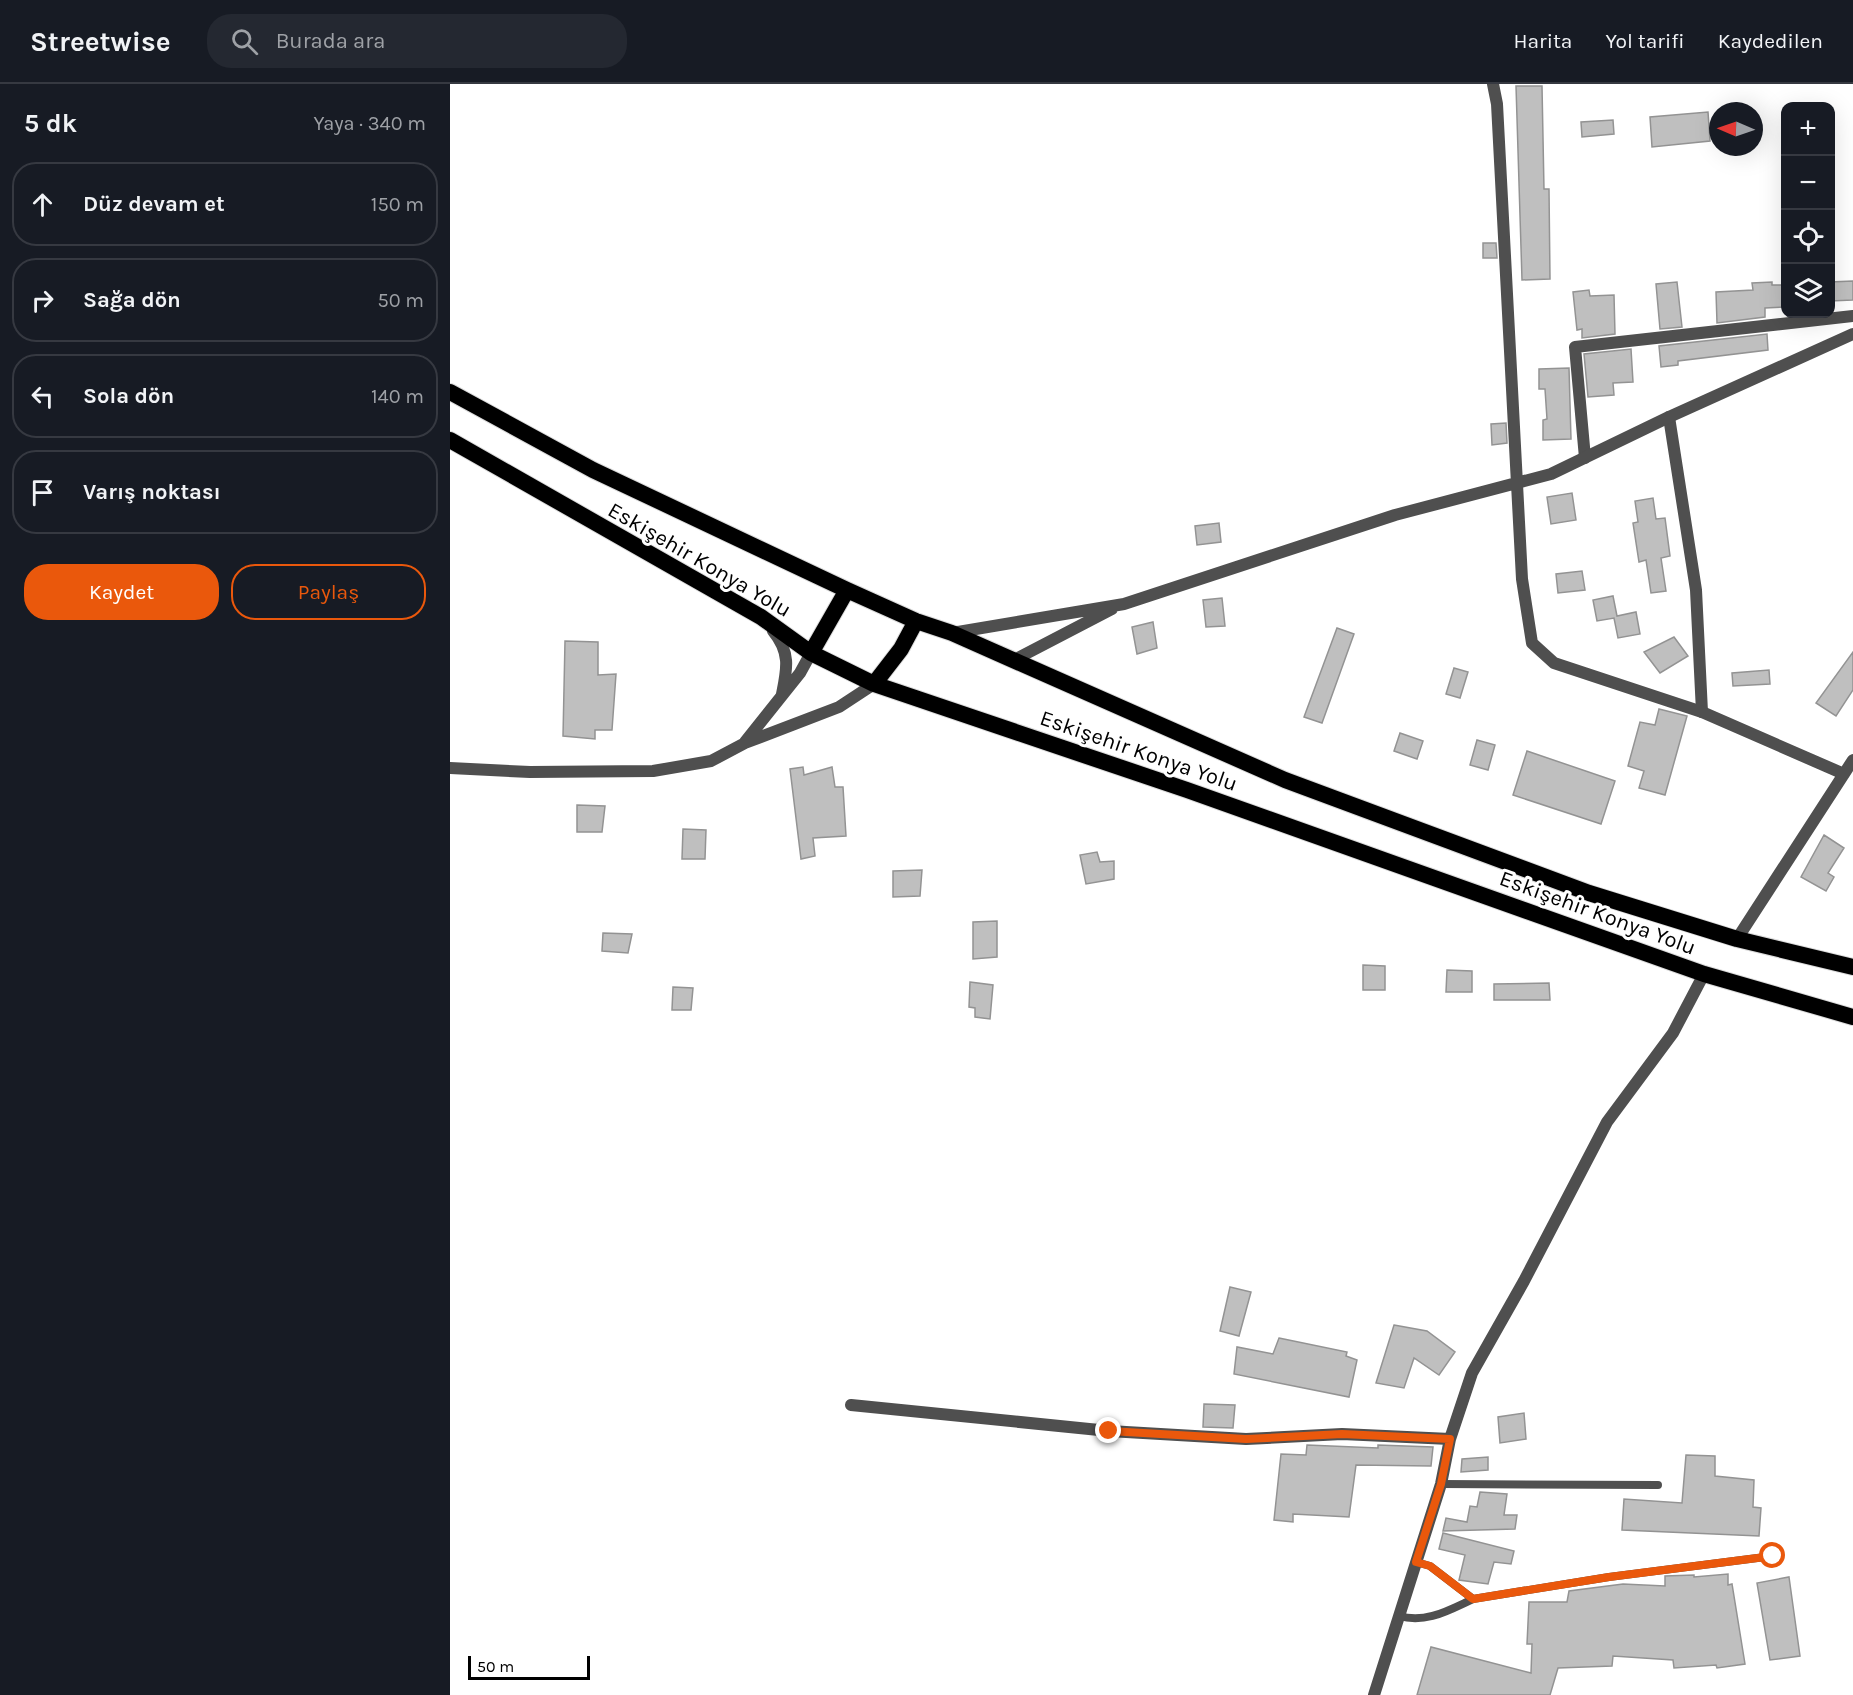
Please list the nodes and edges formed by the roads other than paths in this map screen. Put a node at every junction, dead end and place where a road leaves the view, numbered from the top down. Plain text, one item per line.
1 (1493, 84) edge
2 (1853, 316) edge
3 (1853, 334) edge
4 (450, 392) edge
5 (1670, 417) junction
6 (450, 440) edge
7 (1585, 458) junction
8 (1518, 481) junction
9 (846, 590) junction
10 (1120, 604) junction
11 (761, 616) junction
12 (916, 621) junction
13 (952, 633) junction
14 (811, 653) junction
15 (1014, 660) junction
16 (874, 684) junction
17 (781, 698) junction
18 (1702, 712) junction
19 (745, 743) junction
20 (1853, 760) edge
21 (450, 768) edge
22 (1848, 776) edge
23 (1737, 939) junction
24 (1853, 967) edge
25 (1704, 974) junction
26 (1853, 1017) edge
27 (851, 1405) dead end
28 (1450, 1439) junction
29 (1441, 1484) junction
30 (1658, 1485) dead end
31 (1773, 1556) dead end
32 (1416, 1562) junction
33 (1473, 1599) junction
34 (1399, 1616) junction
35 (1374, 1695) edge

1 - 8 street
2 - 7 street
3 - 5 street
4 - 9 highway
5 - 7 street
5 - 18 street
6 - 11 highway, Eskişehir Konya Yolu
7 - 8 street
8 - 10 street
8 - 18 street
9 - 12 highway
9 - 14 highway
10 - 13 street
10 - 15 street
11 - 14 highway, Eskişehir Konya Yolu
11 - 17 street
12 - 13 highway
12 - 16 highway
13 - 15 highway
14 - 16 highway, Eskişehir Konya Yolu
14 - 17 street
15 - 23 highway
16 - 19 street
16 - 25 highway, Eskişehir Konya Yolu
17 - 19 street
18 - 22 street
19 - 21 street
20 - 22 street
22 - 23 street
23 - 24 highway
25 - 26 highway, Eskişehir Konya Yolu
25 - 28 street
27 - 28 street
28 - 29 street
29 - 30 lane
29 - 32 street
31 - 33 lane
32 - 33 lane
32 - 34 street
33 - 34 lane
34 - 35 street

